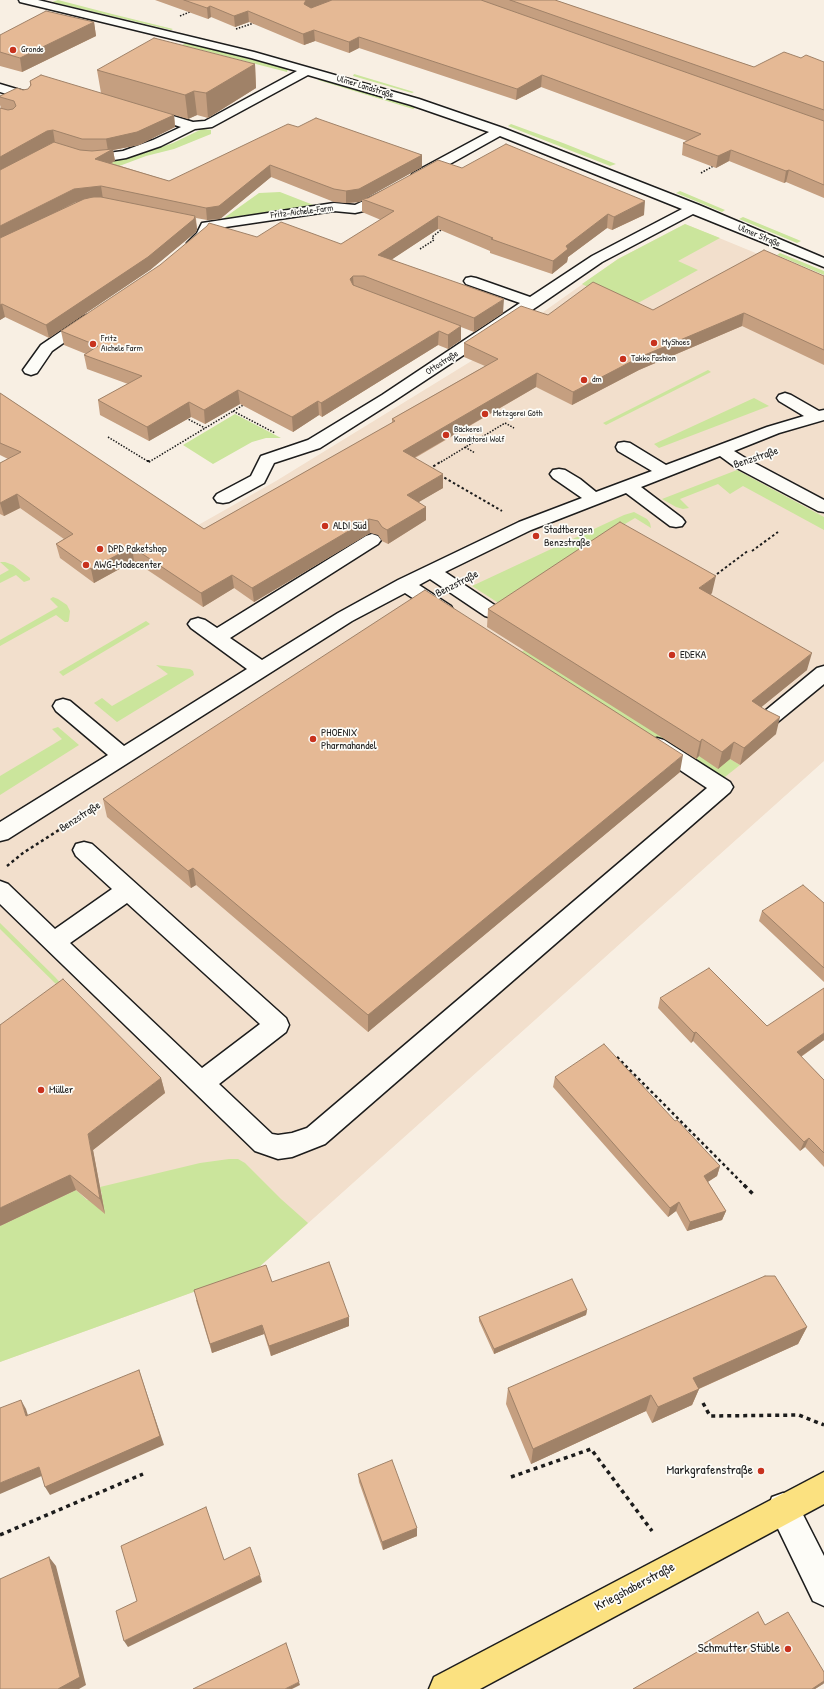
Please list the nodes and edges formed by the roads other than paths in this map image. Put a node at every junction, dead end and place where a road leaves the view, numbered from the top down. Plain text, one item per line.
1 (24, 0) edge
2 (58, 9) junction
3 (47, 14) edge
4 (308, 70) junction
5 (0, 88) edge
6 (26, 96) edge
7 (136, 109) edge
8 (499, 125) junction
9 (192, 126) junction
10 (75, 155) edge
11 (670, 184) dead end
12 (654, 192) junction
13 (694, 208) junction
14 (192, 224) edge
15 (207, 226) junction
16 (186, 250) edge
17 (824, 263) edge
18 (471, 281) dead end
19 (533, 303) junction
20 (98, 313) edge
21 (458, 333) edge
22 (477, 340) junction
23 (31, 370) dead end
24 (784, 398) dead end
25 (821, 416) edge
26 (624, 447) dead end
27 (722, 450) junction
28 (666, 472) junction
29 (559, 474) dead end
30 (628, 486) junction
31 (223, 498) dead end
32 (594, 499) junction
33 (824, 507) edge
34 (676, 522) dead end
35 (372, 540) dead end
36 (431, 571) junction
37 (405, 584) junction
38 (492, 612) edge
39 (461, 621) edge
40 (198, 624) dead end
41 (217, 637) junction
42 (261, 669) junction
43 (824, 673) edge
44 (63, 706) dead end
45 (767, 720) edge
46 (642, 736) edge
47 (122, 756) junction
48 (0, 833) edge
49 (84, 850) dead end
50 (0, 890) edge
51 (128, 890) junction
52 (54, 942) junction
53 (202, 1083) junction
54 (824, 1486) edge
55 (783, 1508) junction
56 (824, 1590) edge
57 (446, 1689) edge

1 - 2 street, Ulmer Landstraße
2 - 3 street
2 - 4 street, Ulmer Landstraße
4 - 8 street, Ulmer Landstraße
4 - 9 street
5 - 6 street
7 - 9 street
8 - 12 street
8 - 15 street, Fritz-Aichele-Farm
9 - 10 street
11 - 12 street
12 - 13 street
13 - 17 street, Ulmer Straße
13 - 19 street, Ottostraße
14 - 15 street, Fritz-Aichele-Farm
15 - 16 street
18 - 19 street
19 - 22 street, Ottostraße
20 - 23 street
21 - 22 street
22 - 31 street, Ottostraße
24 - 25 street
25 - 27 street, Benzstraße
26 - 28 street
27 - 28 street, Benzstraße
27 - 33 street
28 - 30 street, Benzstraße
29 - 32 street
30 - 32 street, Benzstraße
30 - 34 street
32 - 36 street, Benzstraße
35 - 41 street
36 - 37 street, Benzstraße
36 - 38 street
37 - 39 street
37 - 42 street, Benzstraße
40 - 41 street
41 - 42 street
42 - 47 street, Benzstraße
43 - 45 street
44 - 47 street
46 - 53 street
47 - 48 street, Benzstraße
49 - 51 street
50 - 52 street
51 - 52 street
51 - 53 street
52 - 53 street
54 - 55 main road, Kriegshaberstraße
55 - 56 street
55 - 57 main road, Kriegshaberstraße

